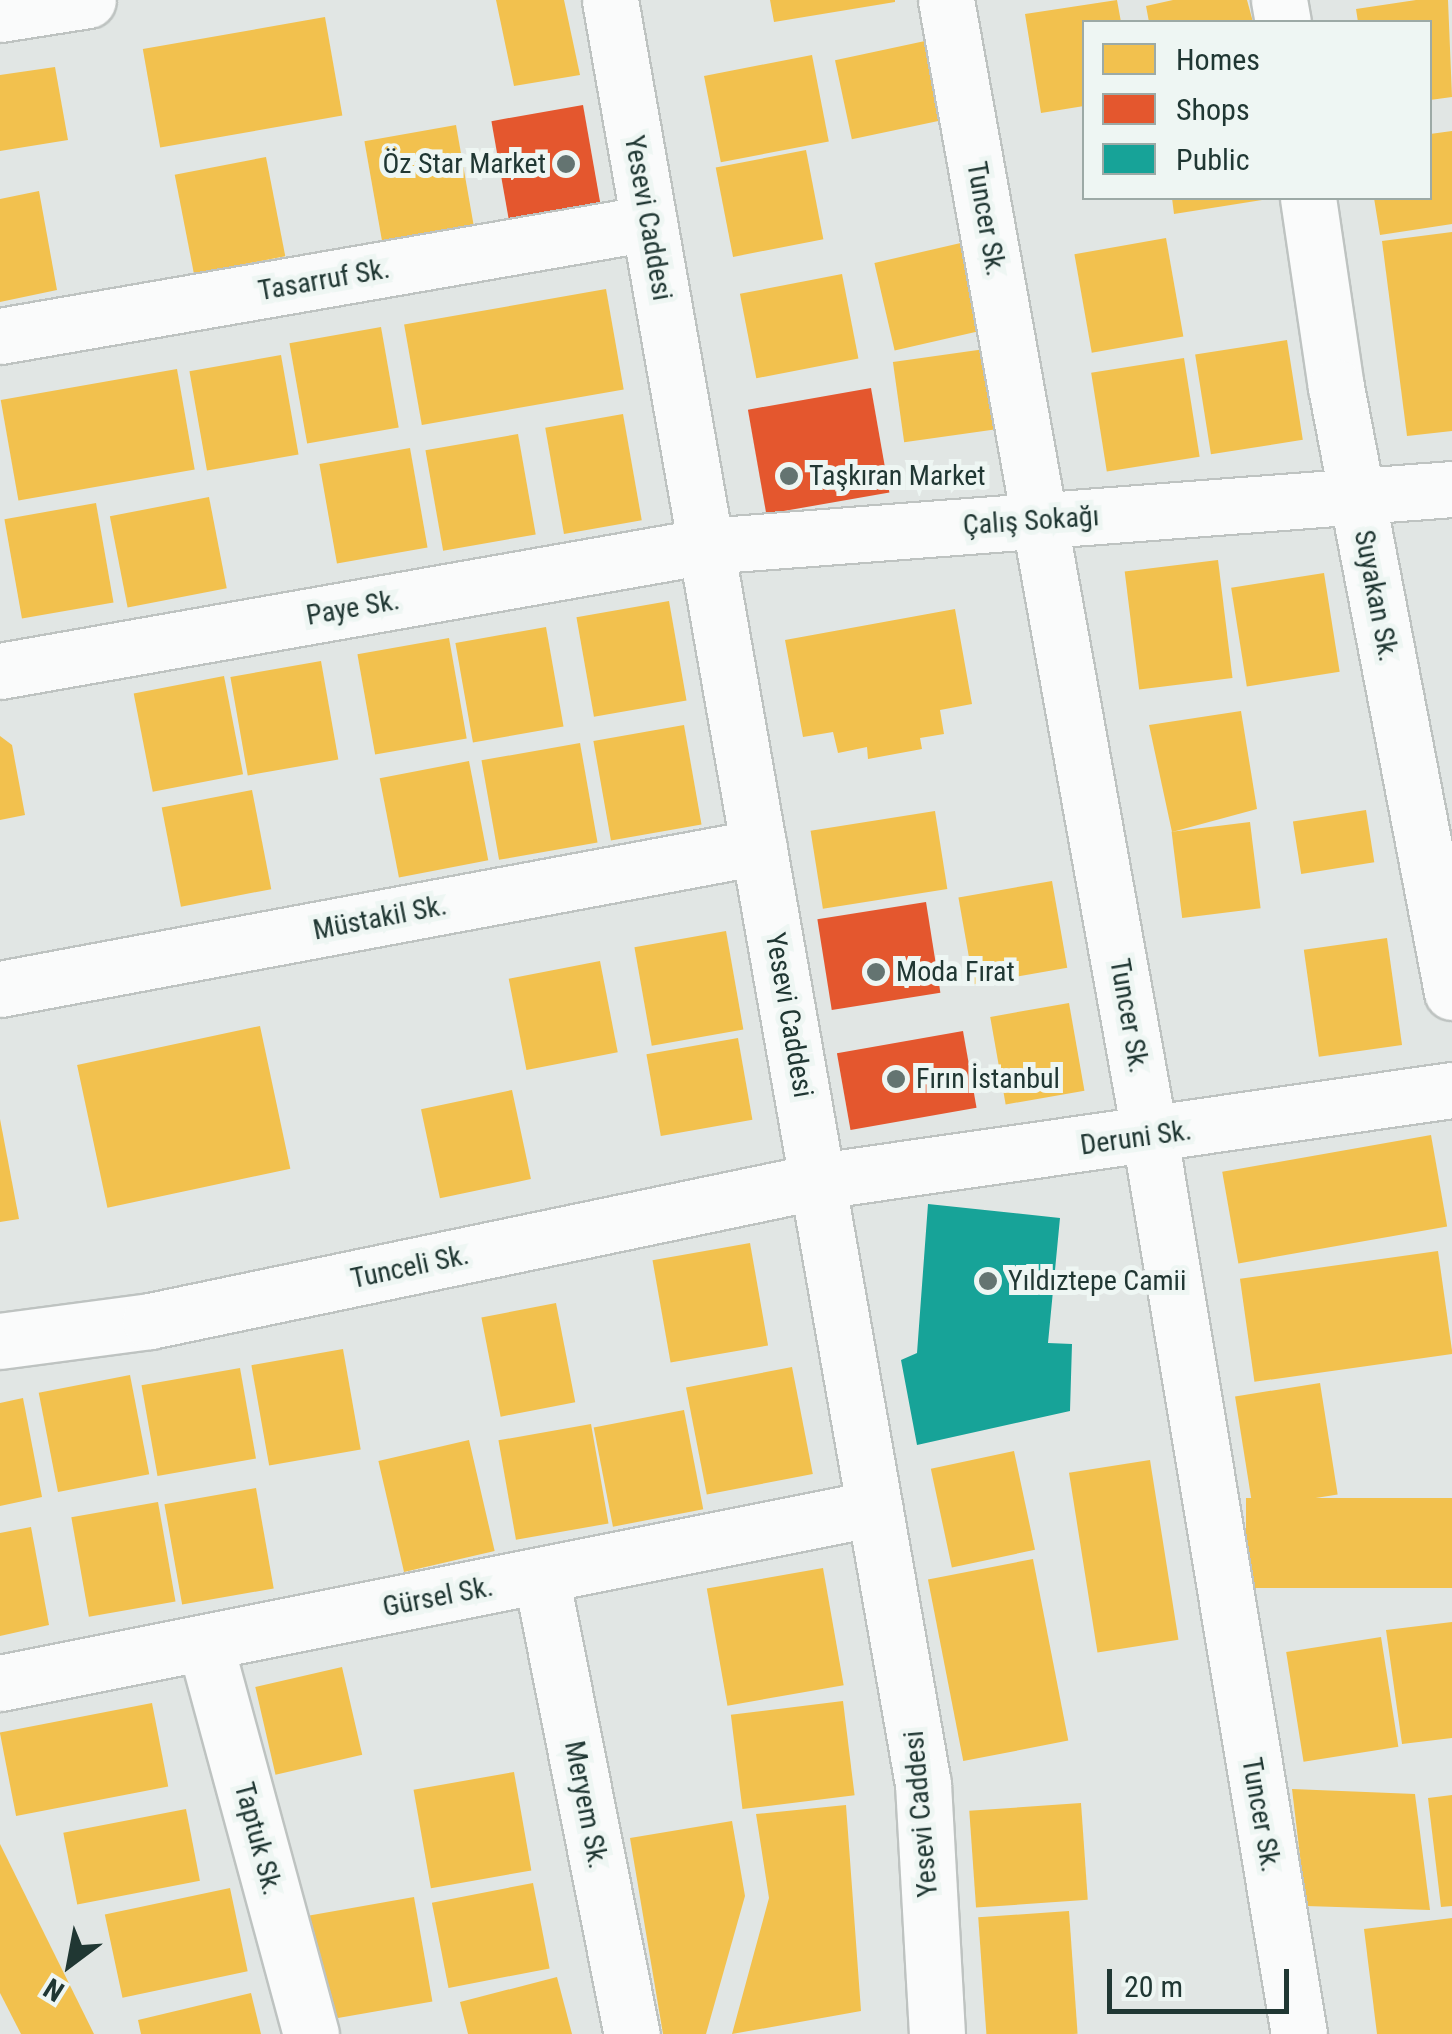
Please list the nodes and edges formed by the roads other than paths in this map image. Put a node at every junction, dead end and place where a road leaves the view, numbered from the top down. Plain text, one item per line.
1 (88, 0) edge
2 (610, 0) edge
3 (946, 0) edge
4 (0, 14) edge
5 (1308, 200) edge
6 (649, 223) junction
7 (0, 336) edge
8 (1452, 490) edge
9 (1357, 497) junction
10 (1042, 520) junction
11 (706, 546) junction
12 (0, 671) edge
13 (759, 846) junction
14 (0, 989) edge
15 (1452, 992) edge
16 (1452, 1090) edge
17 (1150, 1137) junction
18 (819, 1181) junction
19 (0, 1341) edge
20 (875, 1508) junction
21 (540, 1576) junction
22 (204, 1644) junction
23 (0, 1683) edge
24 (311, 2034) edge
25 (632, 2034) edge
26 (937, 2034) edge
27 (1299, 2034) edge

1 - 4 street
2 - 6 street, Yesevi Caddesi
3 - 10 street, Tuncer Sk.
5 - 9 street, Suyakan Sk.
6 - 7 street, Tasarruf Sk.
6 - 11 street, Yesevi Caddesi
8 - 9 street, Çalış Sokağı
9 - 10 street, Çalış Sokağı
9 - 15 street, Suyakan Sk.
10 - 11 street, Çalış Sokağı
10 - 17 street, Tuncer Sk.
11 - 12 street, Paye Sk.
11 - 13 street, Yesevi Caddesi
13 - 14 street, Müstakil Sk.
13 - 18 street, Yesevi Caddesi
16 - 17 street, Deruni Sk.
17 - 18 street, Deruni Sk.
17 - 27 street, Tuncer Sk.
18 - 19 street, Tunceli Sk.
18 - 20 street, Yesevi Caddesi
20 - 21 street, Gürsel Sk.
20 - 26 street, Yesevi Caddesi
21 - 22 street, Gürsel Sk.
21 - 25 street, Meryem Sk.
22 - 23 street, Gürsel Sk.
22 - 24 street, Taptuk Sk.

